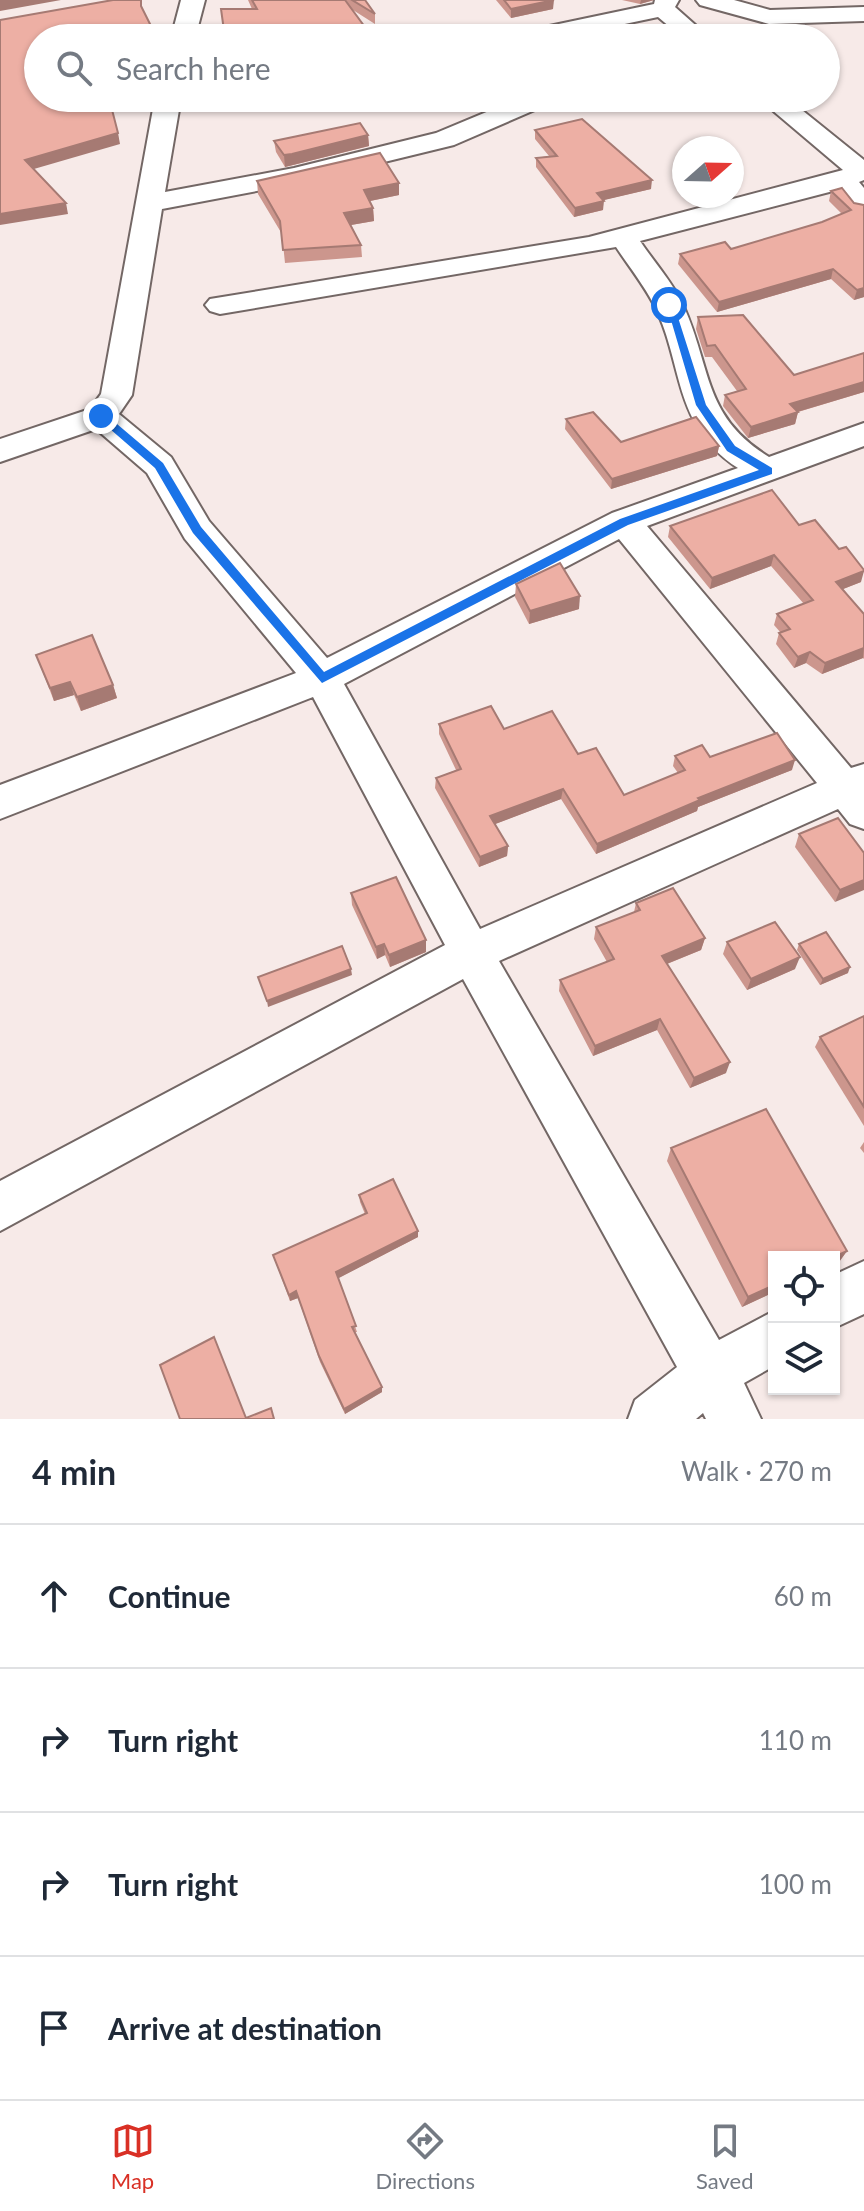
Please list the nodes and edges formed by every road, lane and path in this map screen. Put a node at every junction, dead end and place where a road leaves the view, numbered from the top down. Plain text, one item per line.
1 (193, 0) edge
2 (708, 0) edge
3 (665, 4) edge
4 (864, 14) edge
5 (187, 24) edge
6 (582, 24) edge
7 (684, 24) edge
8 (165, 112) edge
9 (509, 112) edge
10 (787, 112) edge
11 (856, 174) edge
12 (149, 203) junction
13 (864, 205) edge
14 (623, 237) junction
15 (220, 305) dead end
16 (101, 416) junction
17 (864, 434) edge
18 (0, 451) edge
19 (768, 471) junction
20 (624, 522) junction
21 (322, 678) junction
22 (857, 793) edge
23 (0, 802) edge
24 (471, 953) junction
25 (0, 1207) edge
26 (864, 1286) edge
27 (840, 1300) edge
28 (768, 1340) edge
29 (710, 1374) junction
30 (654, 1419) edge
31 (735, 1419) edge

1 - 5 street
2 - 4 street
3 - 6 street
3 - 7 street
8 - 12 street
9 - 12 street
10 - 11 street
11 - 13 street
11 - 14 street
12 - 16 street
14 - 15 street
14 - 19 street
16 - 18 street
16 - 21 street
17 - 19 street
19 - 20 street
20 - 21 street
20 - 22 street
21 - 23 street
21 - 24 street
22 - 24 street
24 - 25 street
24 - 29 street
26 - 27 street
28 - 29 street
29 - 30 street
29 - 31 street

